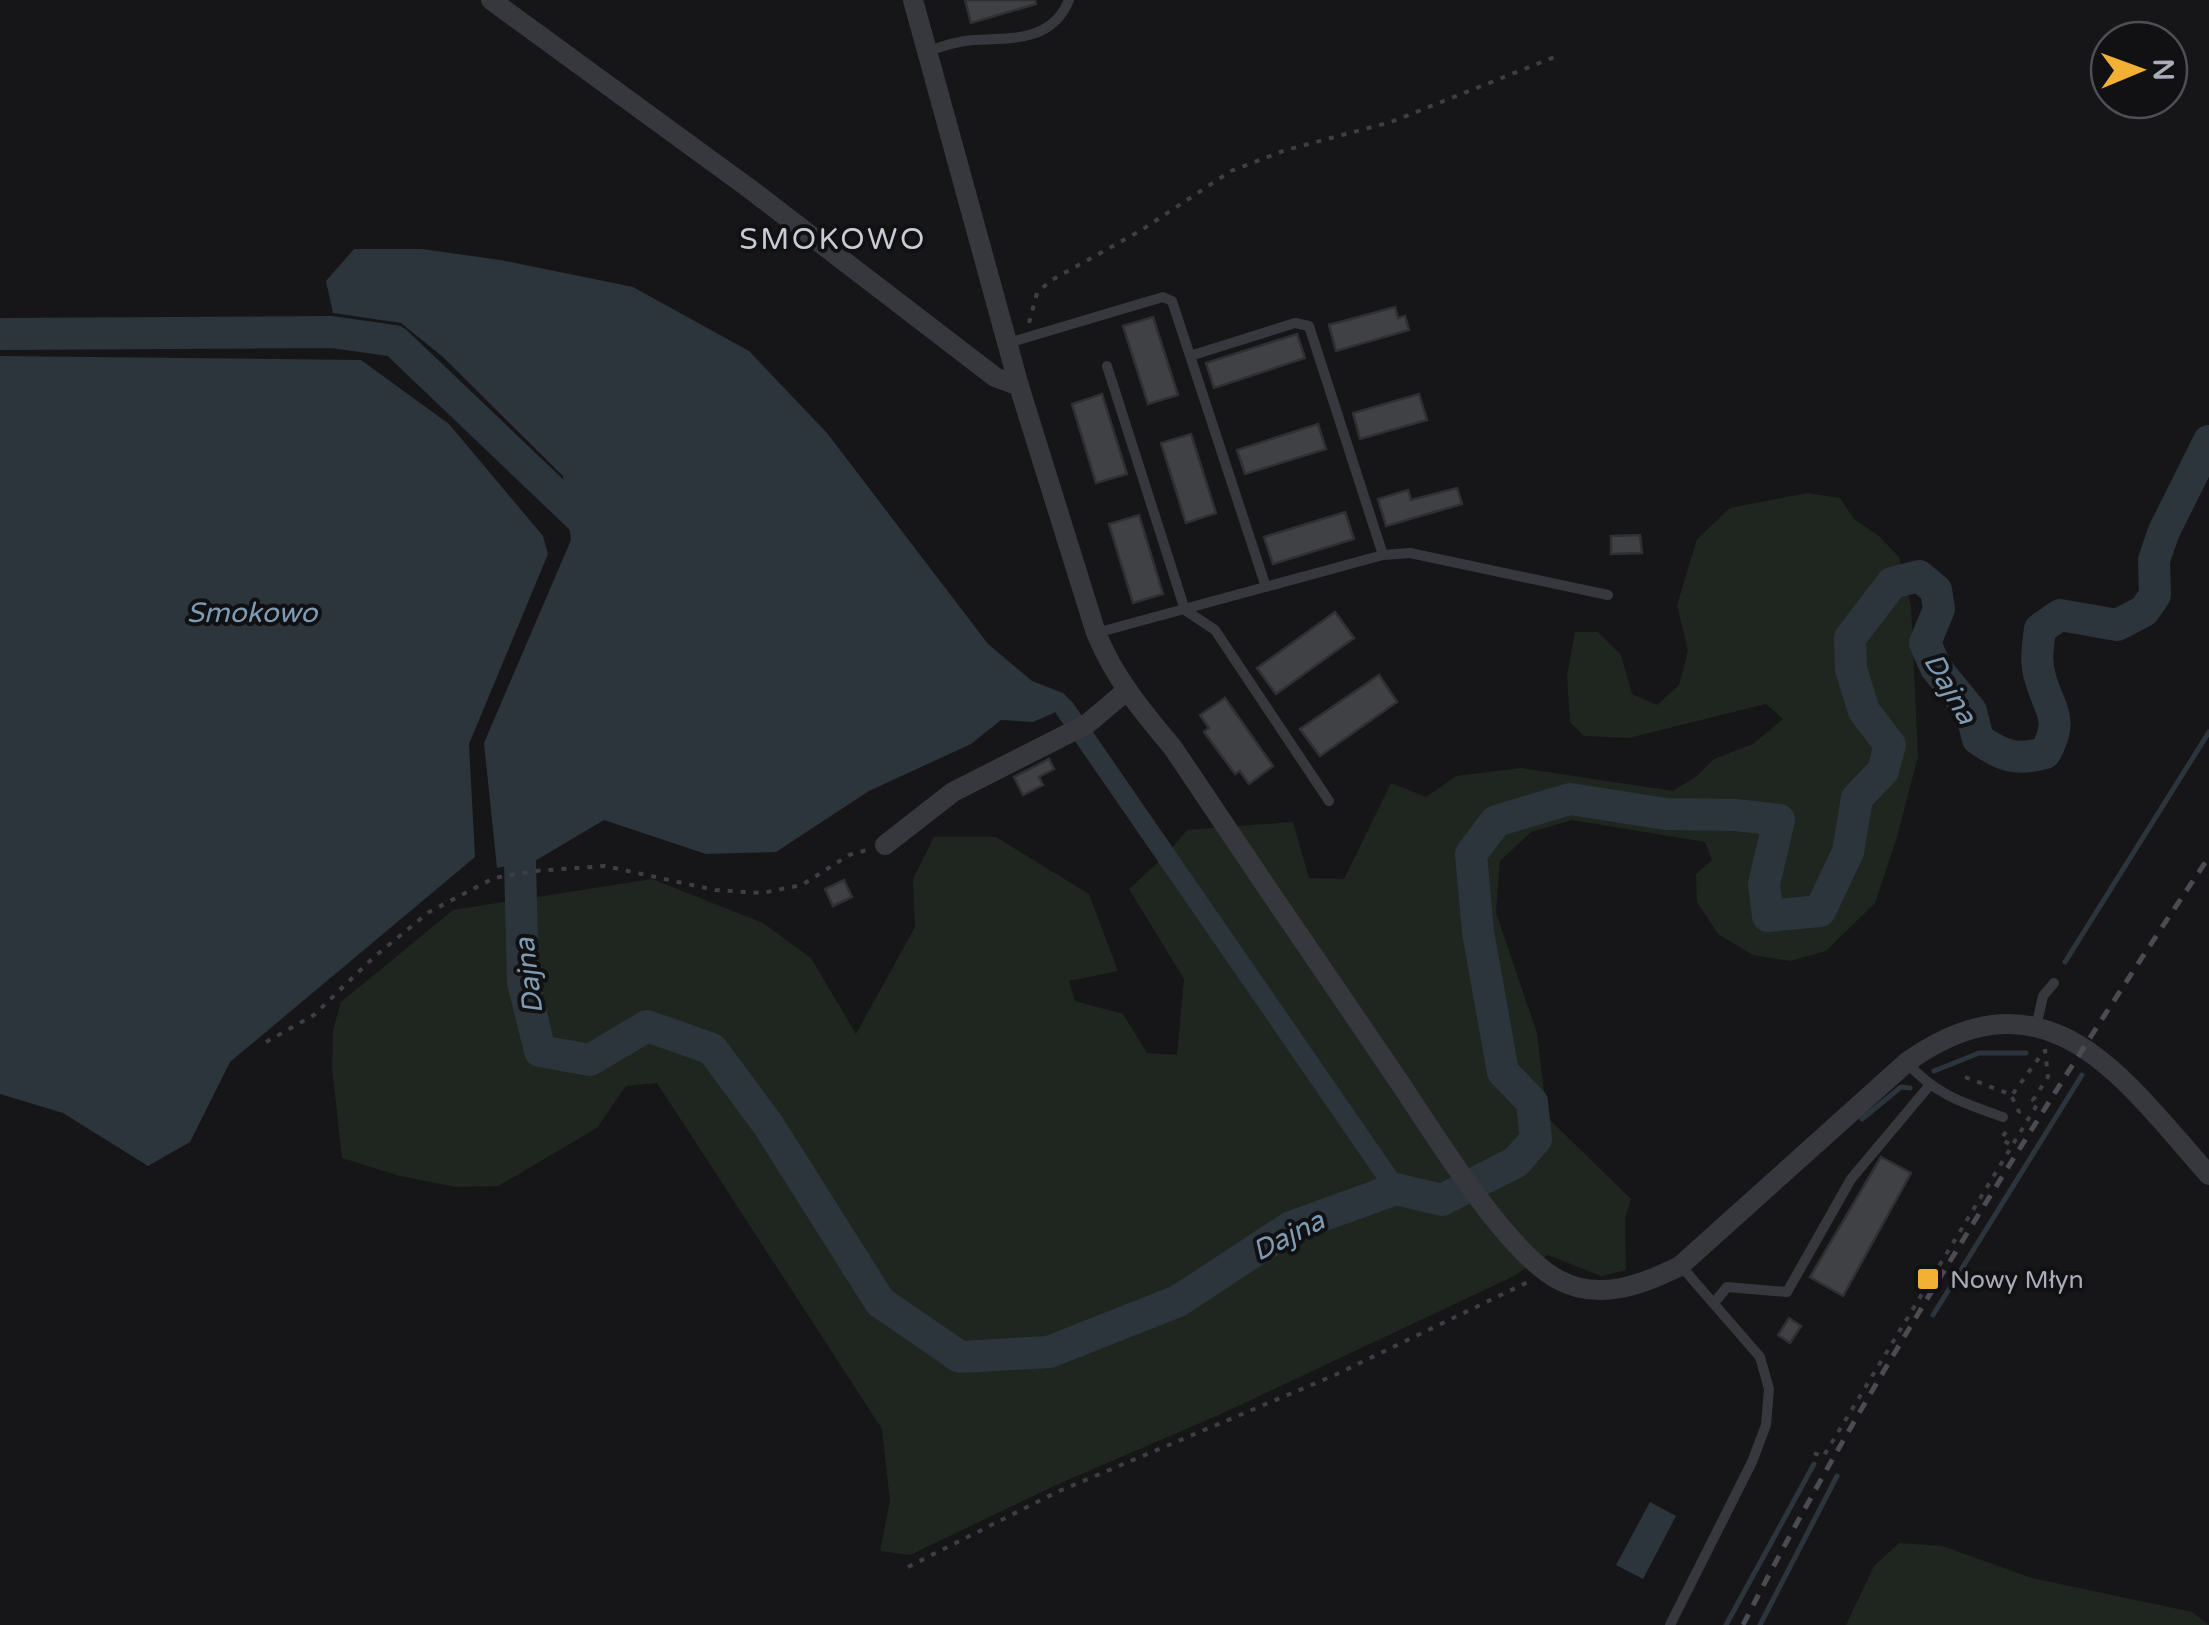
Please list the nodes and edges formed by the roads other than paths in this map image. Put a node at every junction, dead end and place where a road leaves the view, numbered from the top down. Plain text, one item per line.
1 (491, 0) edge
2 (912, 0) edge
3 (1068, 0) edge
4 (927, 52) junction
5 (1017, 340) junction
6 (1190, 356) junction
7 (1107, 366) dead end
8 (1019, 386) junction
9 (1383, 554) junction
10 (1266, 587) junction
11 (1608, 595) dead end
12 (1185, 610) junction
13 (1096, 634) junction
14 (1125, 692) junction
15 (1328, 801) dead end
16 (885, 844) road end
17 (2054, 983) dead end
18 (2040, 1041) junction
19 (1907, 1062) junction
20 (1930, 1086) junction
21 (2003, 1118) dead end
22 (2209, 1175) edge
23 (1680, 1266) junction
24 (1714, 1303) junction
25 (1670, 1625) edge

1 - 8 street
2 - 4 street
3 - 4 lane
4 - 5 street
5 - 6 lane
5 - 8 street
6 - 9 lane
6 - 10 lane
7 - 12 lane
8 - 13 street
9 - 10 lane
9 - 11 lane
10 - 12 lane
12 - 13 lane
12 - 15 lane
13 - 14 street
14 - 16 street
14 - 23 street
17 - 18 lane
18 - 19 street
18 - 22 street
19 - 20 lane
19 - 23 street
20 - 21 lane
20 - 24 lane
23 - 24 lane
24 - 25 lane

